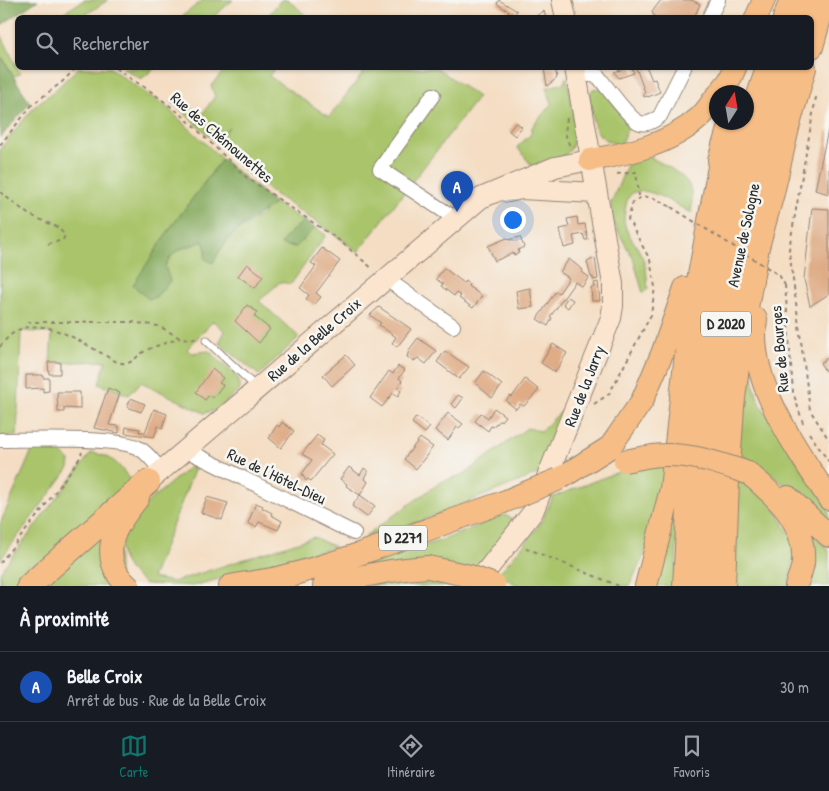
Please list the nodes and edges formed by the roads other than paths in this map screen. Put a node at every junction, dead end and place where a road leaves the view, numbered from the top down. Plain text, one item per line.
1 (562, 0) edge
2 (718, 0) edge
3 (764, 0) edge
4 (769, 0) edge
5 (791, 0) edge
6 (810, 0) edge
7 (825, 0) edge
8 (565, 15) edge
9 (710, 15) edge
10 (757, 15) edge
11 (764, 15) edge
12 (785, 15) edge
13 (804, 15) edge
14 (814, 40) edge
15 (575, 70) edge
16 (683, 70) edge
17 (734, 70) edge
18 (745, 70) edge
19 (766, 70) edge
20 (785, 70) edge
21 (805, 70) edge
22 (725, 85) edge
23 (740, 85) edge
24 (434, 95) dead end
25 (709, 106) edge
26 (728, 130) edge
27 (723, 145) junction
28 (583, 150) junction
29 (596, 193) junction
30 (773, 193) junction
31 (481, 198) junction
32 (456, 219) junction
33 (385, 278) junction
34 (453, 326) dead end
35 (206, 340) road end
36 (257, 388) junction
37 (0, 440) edge
38 (186, 450) junction
39 (748, 473) junction
40 (155, 477) junction
41 (562, 478) junction
42 (829, 499) edge
43 (354, 533) dead end
44 (829, 536) edge
45 (292, 575) junction
46 (644, 578) edge
47 (29, 586) edge
48 (128, 586) edge
49 (230, 586) edge
50 (252, 586) edge
51 (324, 586) edge
52 (470, 586) edge
53 (495, 586) edge
54 (684, 586) edge
55 (704, 586) edge
56 (724, 586) edge
57 (796, 586) edge

1 - 8 main road
2 - 9 street
3 - 10 main road
4 - 11 main road
5 - 12 main road
6 - 13 main road
7 - 14 main road
15 - 16 street
15 - 28 main road, Rue de la Jarry
17 - 22 main road
18 - 23 main road
19 - 54 main road, Avenue de Sologne / D 2020
20 - 55 main road, Avenue de Sologne / D 2020
21 - 30 main road
24 - 32 street
25 - 28 main road
26 - 27 main road
27 - 41 main road
27 - 46 main road
28 - 29 main road, Rue de la Jarry
28 - 31 main road, Rue de la Belle Croix
29 - 31 main road, Rue de la Belle Croix
29 - 52 main road, Rue de la Jarry
30 - 42 main road
30 - 56 main road
31 - 32 main road, Rue de la Belle Croix
32 - 33 main road, Rue de la Belle Croix
33 - 34 street
33 - 36 main road, Rue de la Belle Croix
35 - 36 lane
36 - 38 main road, Rue de la Belle Croix
37 - 40 street
38 - 40 main road, Rue de la Belle Croix
38 - 43 street, Rue de l'Hôtel-Dieu
39 - 41 main road, D 2271, bridge
39 - 44 main road
39 - 57 main road
40 - 47 highway
40 - 48 main road
41 - 45 main road, D 2271, bridge
45 - 49 main road
45 - 50 highway, D 2271
51 - 53 main road, D 2271, bridge

